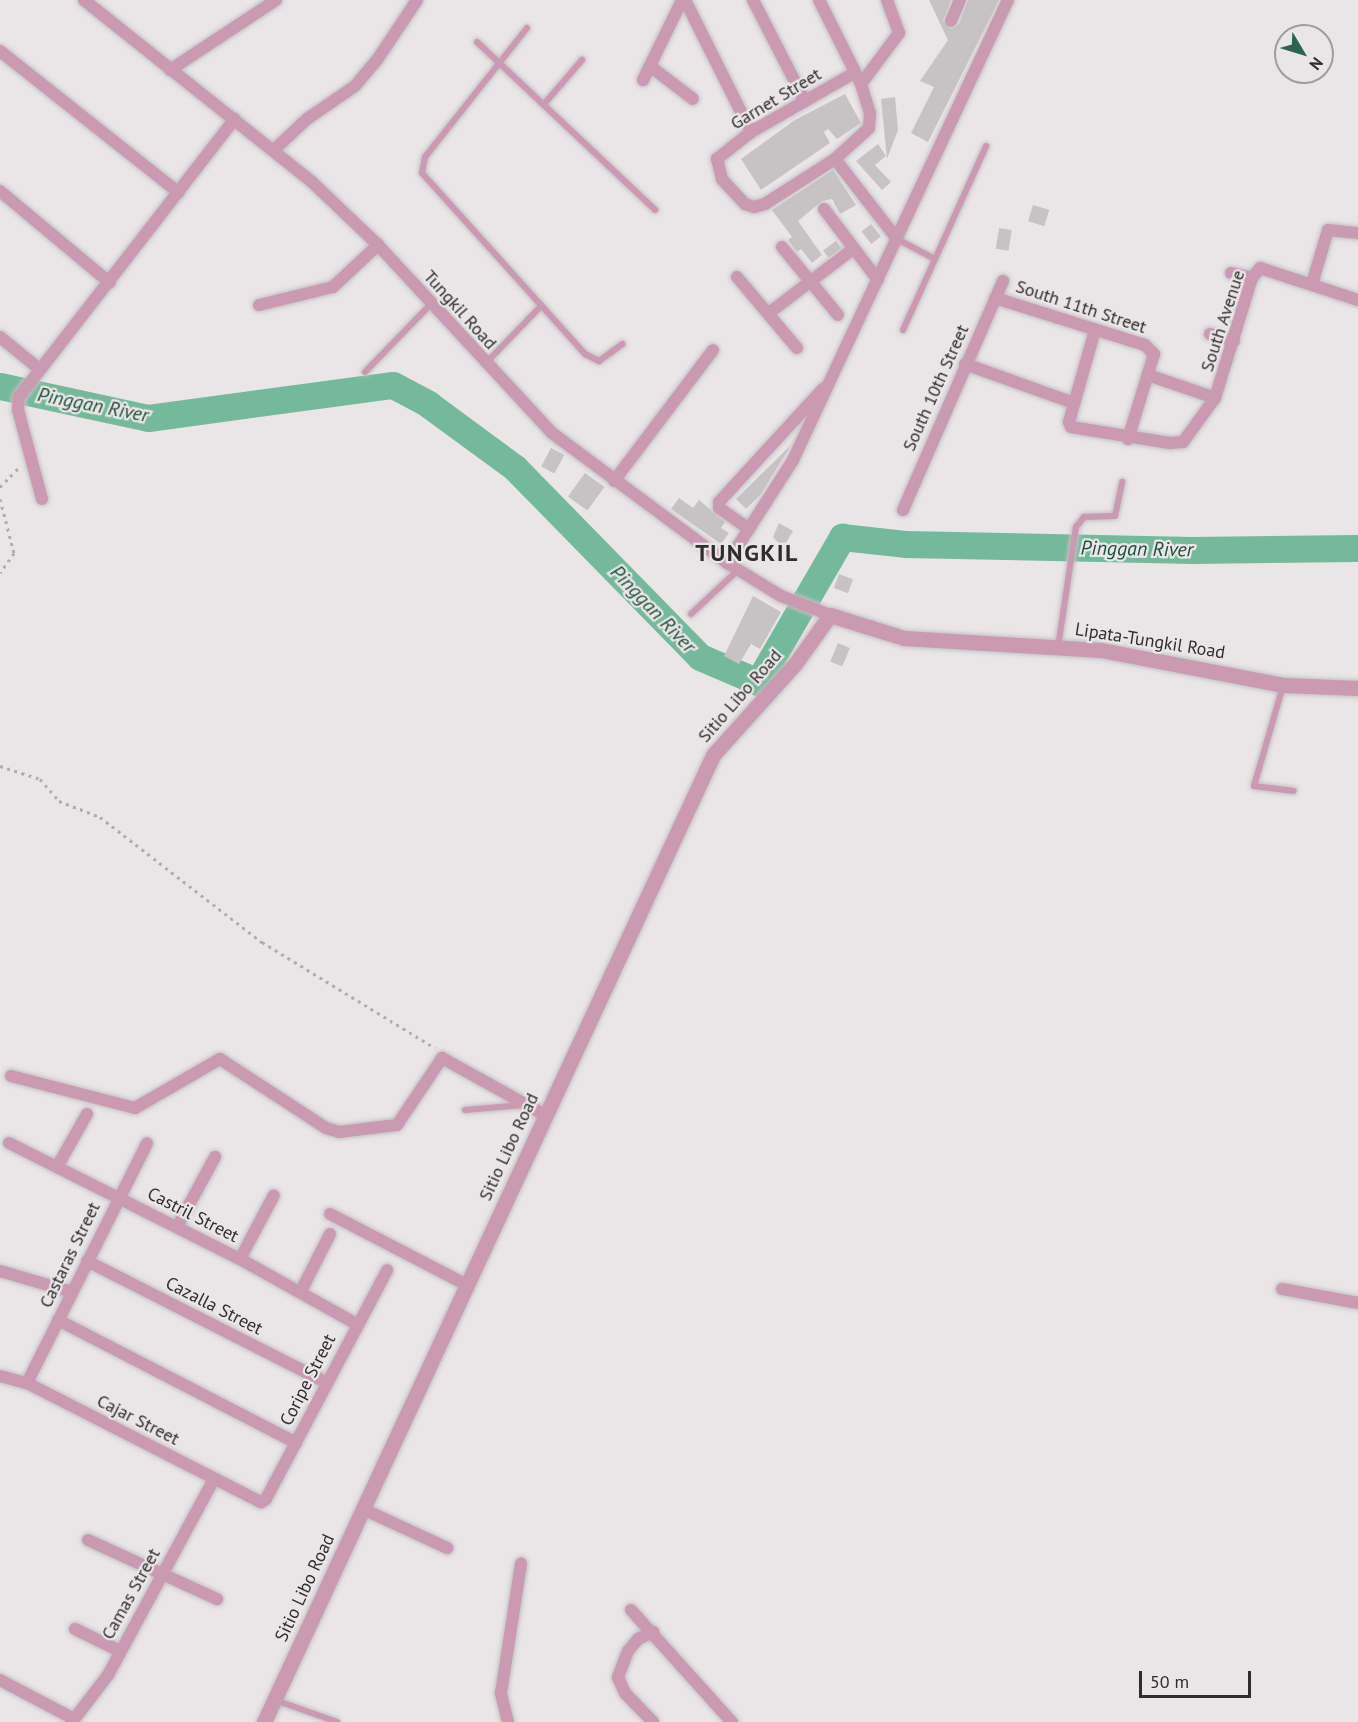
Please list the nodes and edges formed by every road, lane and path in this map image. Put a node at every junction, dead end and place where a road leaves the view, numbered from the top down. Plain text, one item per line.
1 (84, 0) edge
2 (276, 0) edge
3 (417, 0) edge
4 (684, 0) edge
5 (753, 0) edge
6 (819, 0) edge
7 (887, 0) edge
8 (960, 0) edge
9 (1008, 0) edge
10 (951, 21) dead end
11 (527, 28) dead end
12 (477, 42) dead end
13 (0, 51) edge
14 (582, 60) dead end
15 (500, 62) junction
16 (650, 66) junction
17 (170, 70) junction
18 (858, 79) junction
19 (643, 80) dead end
20 (693, 99) dead end
21 (805, 101) junction
22 (545, 103) junction
23 (235, 119) junction
24 (751, 132) junction
25 (986, 146) dead end
26 (275, 149) junction
27 (835, 159) junction
28 (0, 190) edge
29 (178, 193) junction
30 (824, 208) dead end
31 (655, 210) dead end
32 (1358, 233) edge
33 (897, 239) junction
34 (378, 245) junction
35 (782, 247) dead end
36 (853, 249) junction
37 (935, 259) junction
38 (1231, 273) dead end
39 (737, 277) dead end
40 (1252, 278) junction
41 (810, 279) junction
42 (878, 280) junction
43 (1003, 281) dead end
44 (110, 283) junction
45 (1312, 284) junction
46 (995, 298) junction
47 (1358, 300) edge
48 (430, 304) junction
49 (259, 305) dead end
50 (541, 306) junction
51 (769, 313) junction
52 (838, 315) dead end
53 (903, 330) dead end
54 (1095, 330) junction
55 (1210, 334) dead end
56 (0, 337) edge
57 (1234, 341) junction
58 (622, 344) dead end
59 (797, 348) dead end
60 (713, 350) dead end
61 (484, 364) junction
62 (965, 364) junction
63 (38, 368) junction
64 (365, 372) dead end
65 (1148, 375) junction
66 (832, 379) junction
67 (1215, 398) junction
68 (1074, 403) junction
69 (1128, 439) junction
70 (30, 456) junction
71 (614, 481) junction
72 (1122, 482) dead end
73 (0, 487) edge
74 (0, 499) edge
75 (42, 499) dead end
76 (903, 510) dead end
77 (749, 529) junction
78 (728, 563) junction
79 (739, 570) junction
80 (0, 573) edge
81 (825, 613) junction
82 (691, 614) dead end
83 (1058, 646) junction
84 (1283, 685) junction
85 (1358, 688) edge
86 (0, 766) edge
87 (1294, 791) dead end
88 (446, 1059) junction
89 (11, 1076) dead end
90 (526, 1104) junction
91 (465, 1110) dead end
92 (87, 1114) dead end
93 (545, 1115) junction
94 (9, 1143) dead end
95 (147, 1143) dead end
96 (215, 1157) dead end
97 (57, 1167) junction
98 (274, 1195) dead end
99 (118, 1197) junction
100 (330, 1214) dead end
101 (177, 1227) junction
102 (330, 1234) dead end
103 (240, 1259) junction
104 (87, 1261) junction
105 (387, 1270) dead end
106 (0, 1271) edge
107 (467, 1285) junction
108 (1282, 1289) dead end
109 (301, 1291) junction
110 (72, 1292) junction
111 (1358, 1303) edge
112 (58, 1320) junction
113 (358, 1325) junction
114 (0, 1376) edge
115 (325, 1382) junction
116 (27, 1383) junction
117 (296, 1443) junction
118 (214, 1479) junction
119 (258, 1502) joint
120 (363, 1509) junction
121 (88, 1540) dead end
122 (447, 1548) dead end
123 (520, 1564) dead end
124 (162, 1575) junction
125 (217, 1599) dead end
126 (631, 1610) dead end
127 (75, 1629) dead end
128 (653, 1632) junction
129 (120, 1651) junction
130 (0, 1680) edge
131 (275, 1700) junction
132 (73, 1721) edge
133 (267, 1721) edge
134 (337, 1722) edge
135 (508, 1722) edge
136 (653, 1722) edge
137 (732, 1722) edge

1 - 17 street, Tungkil Road
2 - 17 street
3 - 26 street
4 - 16 street
4 - 24 street
5 - 21 street
6 - 18 street
7 - 18 street
8 - 10 street
9 - 33 street
11 - 15 lane
12 - 15 lane
13 - 29 street
14 - 22 lane
15 - 22 lane
15 - 50 lane
16 - 19 street
16 - 20 street
17 - 23 street, Tungkil Road
18 - 21 street, Garnet Street
18 - 27 street
21 - 24 street, Garnet Street
22 - 31 lane
23 - 26 street, Tungkil Road
23 - 29 street
24 - 27 street, Garnet Street
25 - 37 lane
26 - 34 street, Tungkil Road
27 - 33 street
28 - 44 street
29 - 44 street
30 - 36 street
32 - 45 street
33 - 37 lane
33 - 42 street
34 - 48 street, Tungkil Road
34 - 49 street
35 - 41 street
36 - 41 street
36 - 42 street
37 - 53 lane
38 - 40 street
39 - 51 street
40 - 45 street, South Avenue
40 - 57 street, South Avenue
41 - 51 street
41 - 52 street
42 - 66 street
43 - 46 street, South 10th Street
44 - 63 street
45 - 47 street, South Avenue
46 - 54 street, South 11th Street
46 - 62 street, South 10th Street
48 - 61 street, Tungkil Road
48 - 64 lane
50 - 58 lane
50 - 61 lane
51 - 59 street
54 - 65 street, South 11th Street
54 - 68 street
55 - 57 street
56 - 63 street
57 - 67 street, South Avenue
60 - 71 street
61 - 71 street, Tungkil Road
62 - 68 street
62 - 76 street, South 10th Street
63 - 70 street
65 - 67 street
65 - 69 street
66 - 77 street
66 - 77 street
67 - 69 street, South Avenue
68 - 69 street
70 - 73 path
70 - 75 street
71 - 78 street, Tungkil Road
72 - 83 lane
74 - 80 path
77 - 78 street
78 - 79 street, Tungkil Road
79 - 81 street, Tungkil Road
79 - 82 lane
81 - 83 street, Lipata-Tungkil Road
81 - 93 street, Sitio Libo Road
83 - 84 street, Lipata-Tungkil Road
84 - 85 street, Lipata-Tungkil Road
84 - 87 lane
86 - 88 path
88 - 89 street
88 - 90 street
90 - 91 lane
90 - 93 street
92 - 97 street
93 - 107 street, Sitio Libo Road
94 - 97 street, Castril Street
95 - 99 street, Castaras Street
96 - 101 street
97 - 99 street, Castril Street
98 - 103 street
99 - 101 street, Castril Street
99 - 104 street, Castaras Street
100 - 107 street
101 - 103 street, Castril Street
102 - 109 street
103 - 109 street, Castril Street
104 - 110 street, Castaras Street
104 - 115 street, Cazalla Street
105 - 113 street, Coripe Street
106 - 110 street
107 - 120 street, Sitio Libo Road
108 - 111 street
109 - 113 street, Castril Street
110 - 112 street, Castaras Street
112 - 116 street, Castaras Street
112 - 117 street
113 - 115 street, Coripe Street
114 - 116 street, Cajar Street
115 - 117 street, Coripe Street
116 - 118 street, Cajar Street
117 - 119 street, Coripe Street
118 - 119 street, Cajar Street
118 - 124 street, Camas Street
120 - 122 street
120 - 131 street, Sitio Libo Road
121 - 124 street
123 - 135 street
124 - 125 street
124 - 129 street, Camas Street
126 - 128 street
127 - 129 street
128 - 136 street
128 - 137 street
129 - 132 street, Camas Street
130 - 132 street
131 - 133 street, Sitio Libo Road
131 - 134 lane

